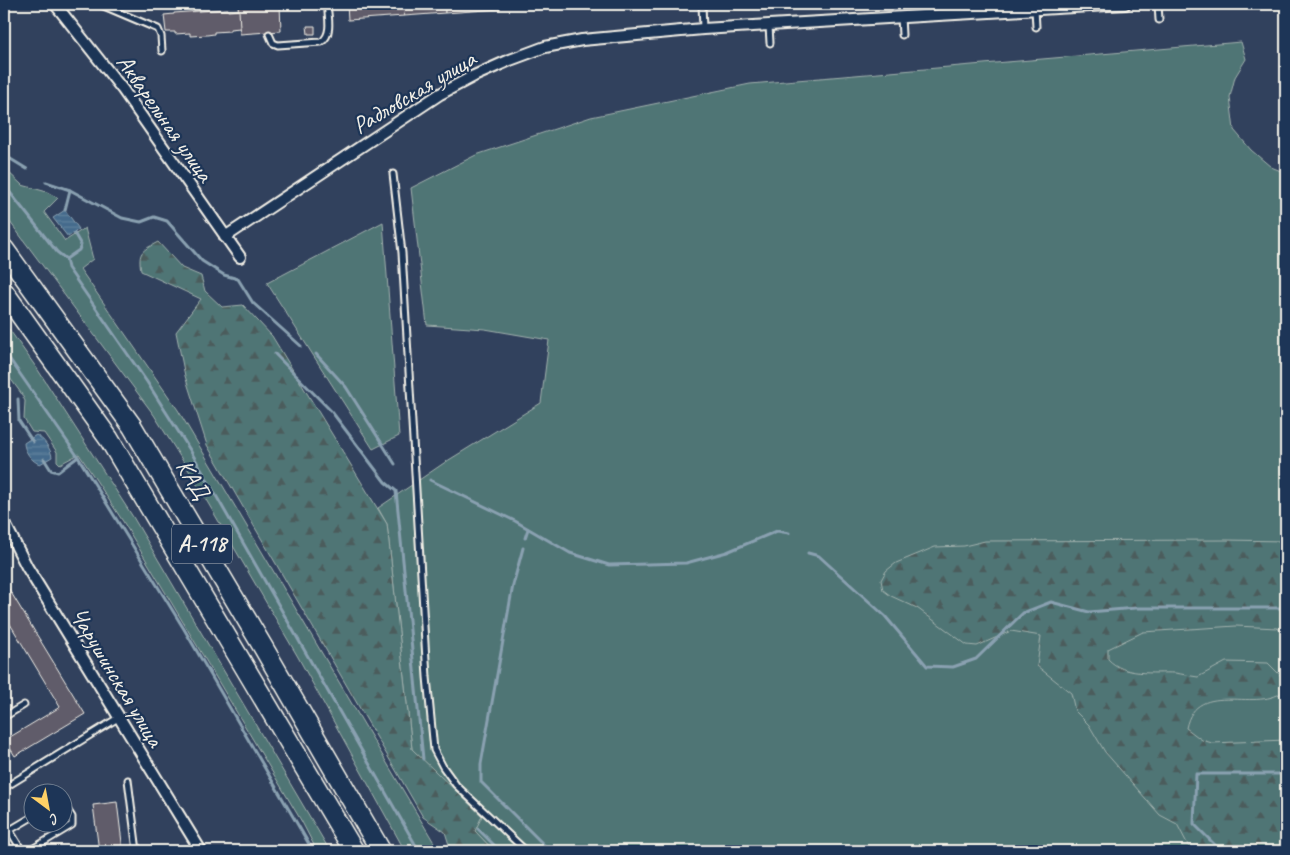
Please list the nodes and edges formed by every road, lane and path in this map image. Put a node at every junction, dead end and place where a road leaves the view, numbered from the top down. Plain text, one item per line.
1 (54, 4) edge
2 (99, 4) edge
3 (327, 4) edge
4 (702, 4) edge
5 (1125, 4) edge
6 (1158, 4) edge
7 (1035, 9) junction
8 (901, 17) junction
9 (1159, 20) dead end
10 (769, 26) junction
11 (1036, 27) dead end
12 (703, 30) junction
13 (269, 34) dead end
14 (902, 35) dead end
15 (770, 43) dead end
16 (162, 51) dead end
17 (393, 174) dead end
18 (225, 237) junction
19 (4, 249) edge
20 (240, 258) dead end
21 (4, 292) edge
22 (4, 522) edge
23 (24, 705) dead end
24 (4, 717) edge
25 (118, 718) junction
26 (128, 780) dead end
27 (4, 788) edge
28 (4, 820) edge
29 (22, 823) edge
30 (10, 830) junction
31 (60, 832) edge
32 (25, 851) edge
33 (29, 851) edge
34 (137, 851) edge
35 (200, 851) edge
36 (354, 851) edge
37 (381, 851) edge
38 (526, 851) edge

1 - 18 street, Акварельная улица
2 - 16 lane
3 - 13 lane
4 - 12 lane
5 - 7 street, Радловская улица
6 - 9 lane
7 - 8 street, Радловская улица
7 - 11 lane
8 - 10 street, Радловская улица
8 - 14 lane
10 - 12 street, Радловская улица
10 - 15 lane
12 - 18 street, Радловская улица
17 - 38 lane
18 - 20 street, Акварельная улица
19 - 37 highway, КАД / А-118
21 - 36 highway, А-118
22 - 25 street, Чарушинская улица
23 - 24 lane
25 - 27 lane
25 - 35 street, Чарушинская улица
26 - 34 lane
28 - 30 lane
29 - 30 lane
30 - 32 lane
31 - 33 lane

